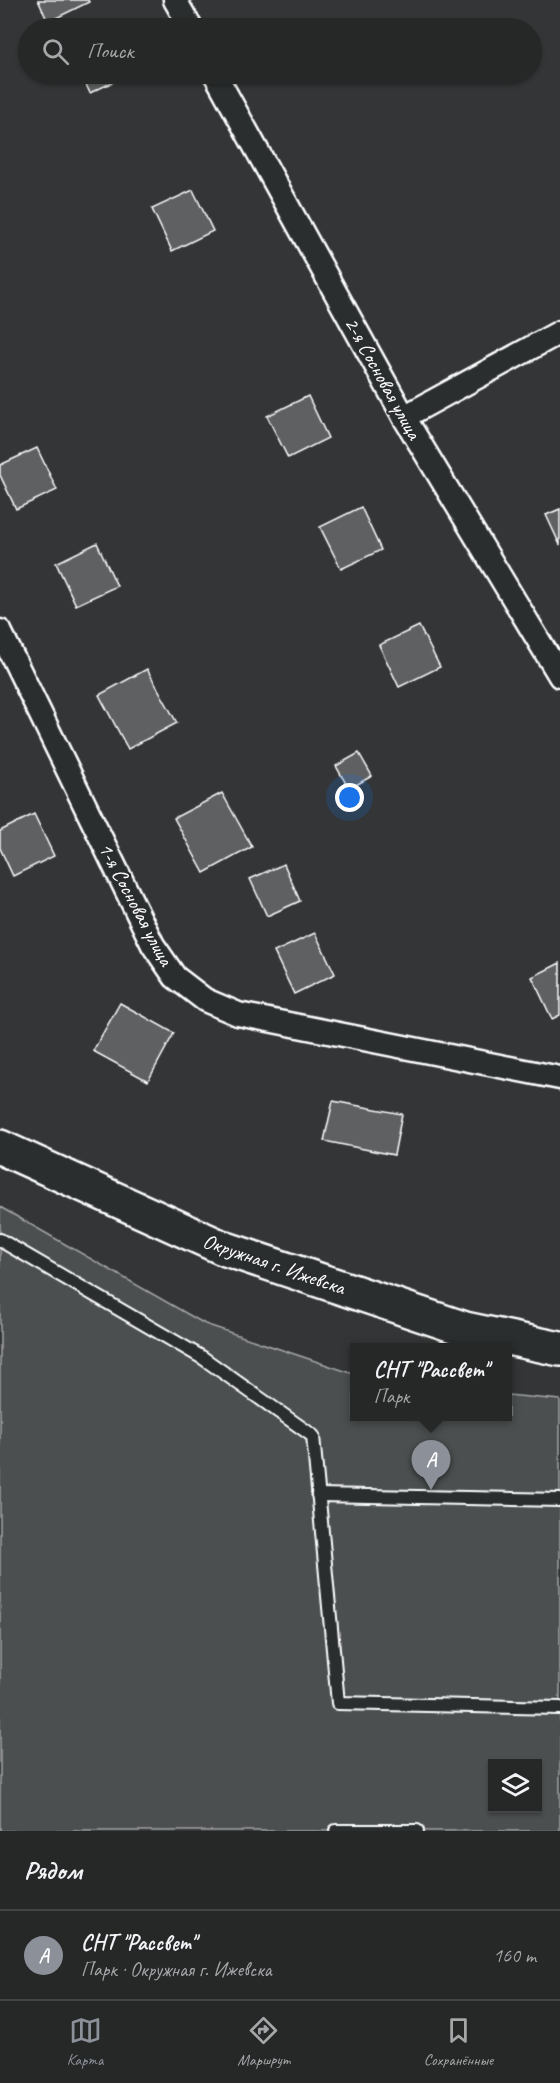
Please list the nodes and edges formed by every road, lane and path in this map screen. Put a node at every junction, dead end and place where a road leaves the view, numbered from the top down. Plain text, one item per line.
1 (175, 0) edge
2 (185, 18) edge
3 (221, 84) edge
4 (560, 332) edge
5 (404, 417) junction
6 (0, 631) edge
7 (560, 676) edge
8 (560, 1078) edge
9 (0, 1146) edge
10 (0, 1240) edge
11 (560, 1349) edge
12 (318, 1495) junction
13 (560, 1500) edge
14 (560, 1708) edge
15 (336, 1831) edge
16 (350, 1831) edge
17 (417, 1831) edge

1 - 2 street
3 - 5 street, 2-я Сосновая улица
4 - 5 street
5 - 7 street, 2-я Сосновая улица
6 - 8 street, 1-я Сосновая улица
9 - 11 main road, Окружная г. Ижевска
10 - 12 lane
12 - 13 lane
12 - 14 lane
15 - 16 lane
16 - 17 lane

